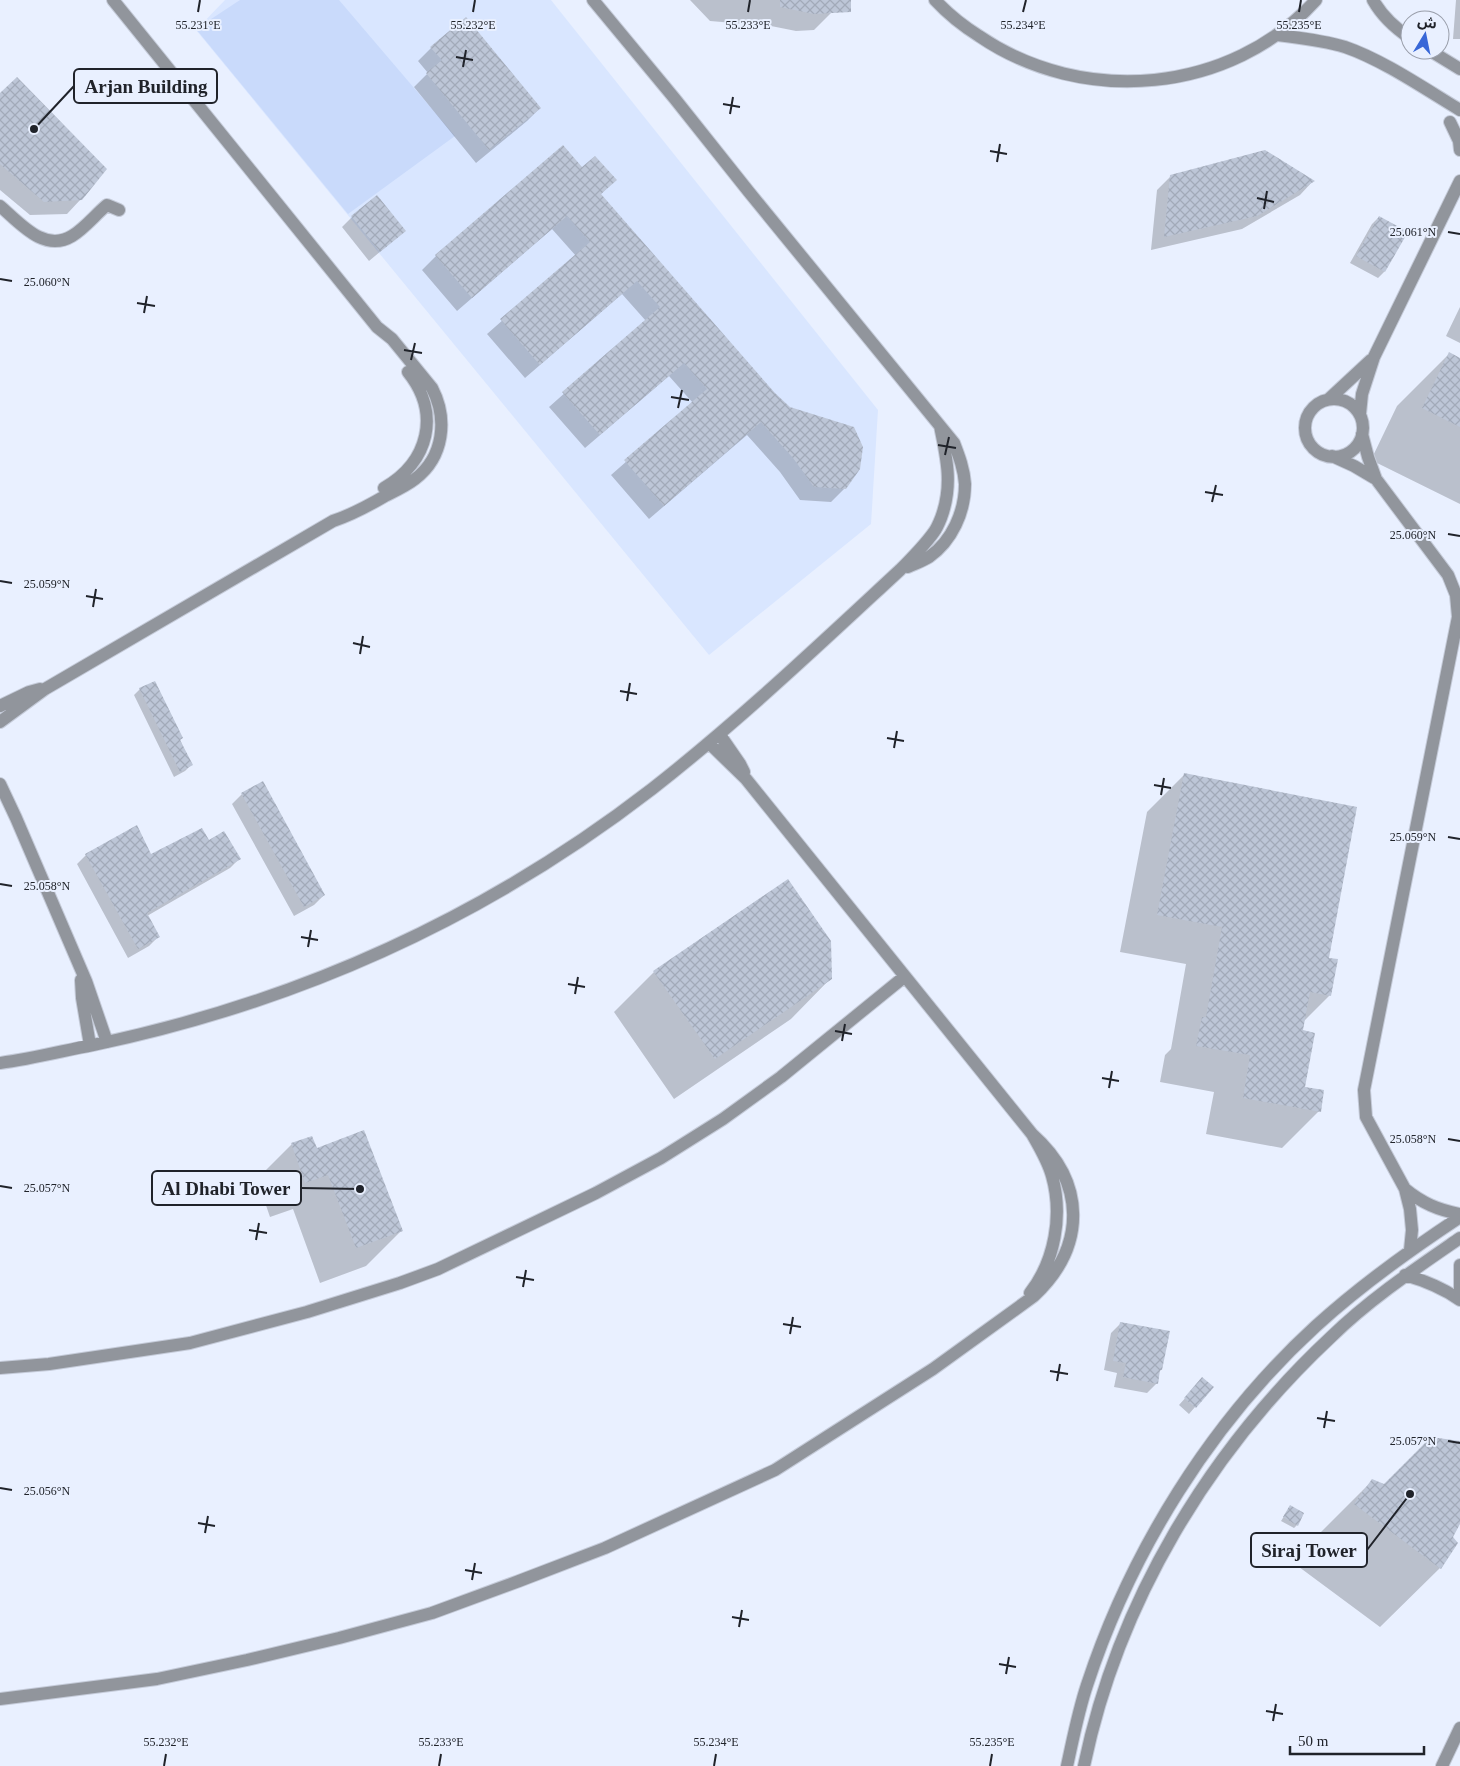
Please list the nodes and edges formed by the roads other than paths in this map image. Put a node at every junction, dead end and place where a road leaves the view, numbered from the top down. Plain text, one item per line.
1 (113, 0) edge
2 (593, 0) edge
3 (935, 0) edge
4 (1316, 0) edge
5 (1373, 0) edge
6 (1400, 30) edge
7 (1276, 35) junction
8 (1445, 60) edge
9 (1460, 69) edge
10 (1460, 110) edge
11 (1450, 122) dead end
12 (1460, 150) edge
13 (1460, 182) edge
14 (0, 206) edge
15 (119, 210) dead end
16 (1374, 357) junction
17 (1328, 399) junction
18 (1360, 414) junction
19 (1362, 434) junction
20 (1331, 456) junction
21 (1376, 479) junction
22 (45, 689) junction
23 (0, 706) edge
24 (0, 722) edge
25 (720, 735) junction
26 (709, 743) junction
27 (746, 779) junction
28 (0, 784) edge
29 (82, 973) junction
30 (904, 977) junction
31 (108, 1042) junction
32 (90, 1045) junction
33 (0, 1063) edge
34 (1404, 1189) junction
35 (1460, 1215) edge
36 (1460, 1238) edge
37 (1410, 1250) junction
38 (1460, 1265) edge
39 (1405, 1275) junction
40 (1460, 1291) edge
41 (1460, 1300) edge
42 (0, 1368) edge
43 (0, 1699) edge
44 (1460, 1728) edge
45 (1067, 1766) edge
46 (1084, 1766) edge
47 (1442, 1766) edge

1 - 22 street
2 - 25 street
3 - 7 street
4 - 7 street
5 - 6 street
7 - 10 street
8 - 9 street
11 - 12 street
13 - 16 street
14 - 15 street
16 - 17 street
16 - 18 street
17 - 18 street
17 - 20 street
18 - 19 street
19 - 20 street
19 - 21 street
20 - 21 street
21 - 34 street
22 - 23 street
22 - 24 street
25 - 26 street
25 - 27 street
26 - 27 street
26 - 31 street
27 - 30 street
28 - 29 street
29 - 31 street
29 - 32 street
30 - 42 street
30 - 43 street
31 - 32 street
32 - 33 street
34 - 35 street
34 - 37 street
35 - 37 street
36 - 39 street
37 - 45 street
38 - 40 street
39 - 41 street
39 - 46 street
44 - 47 street

